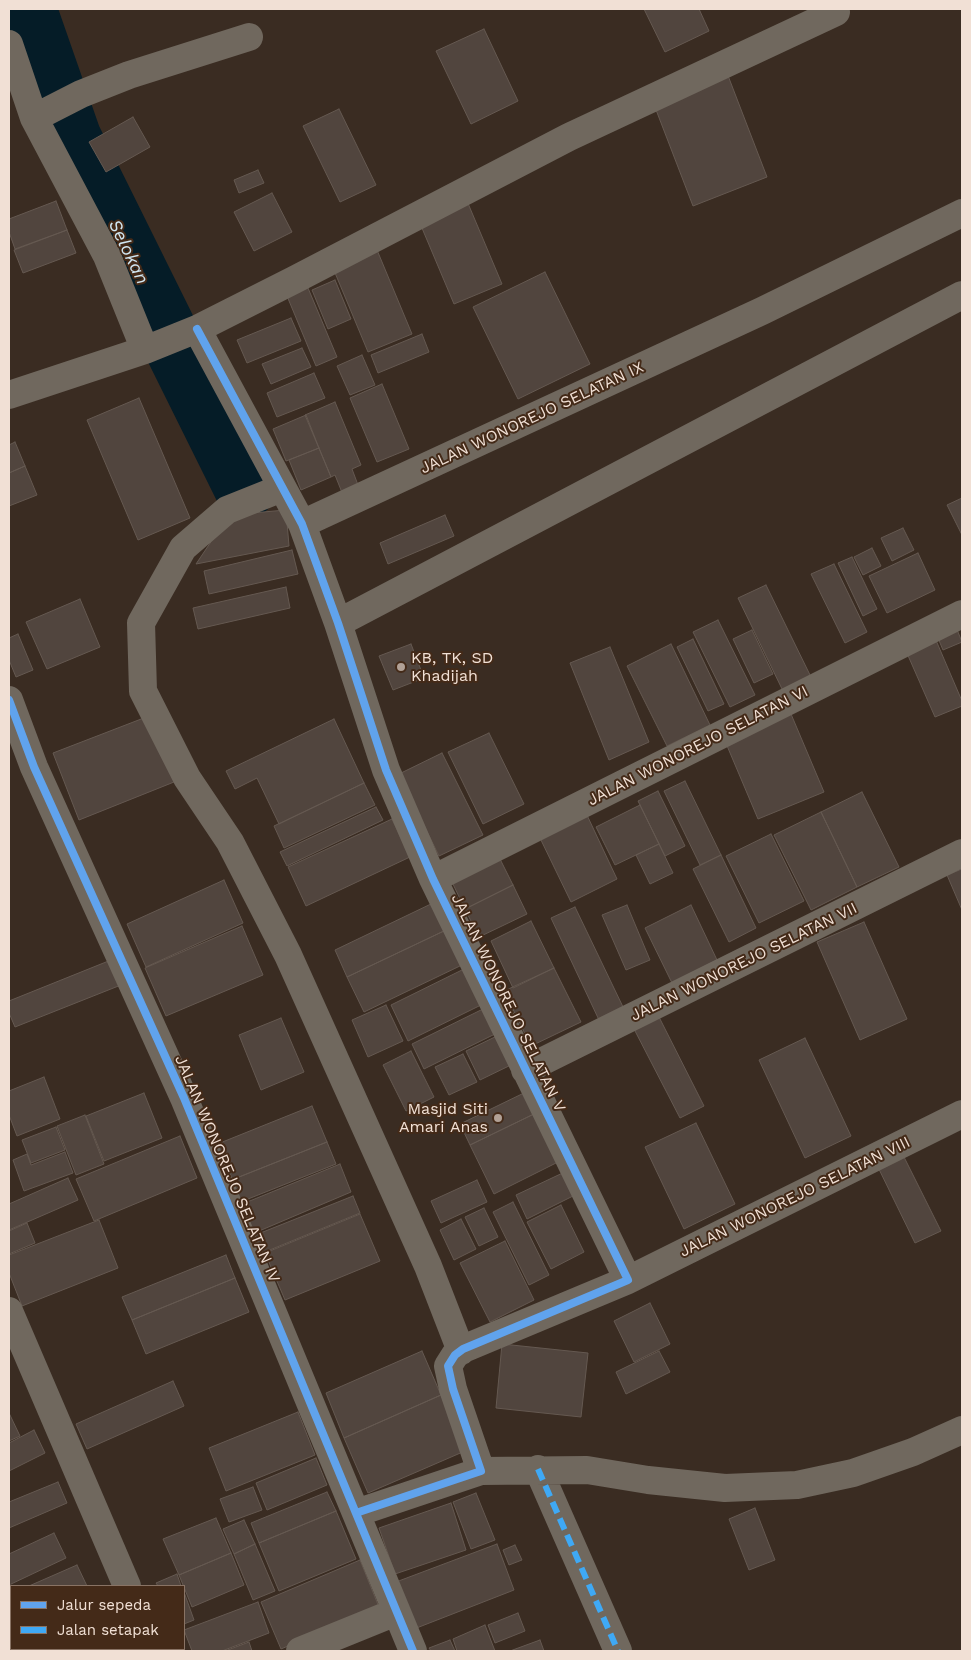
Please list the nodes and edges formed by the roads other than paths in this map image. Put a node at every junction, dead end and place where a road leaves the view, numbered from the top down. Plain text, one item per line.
1 (836, 12) dead end
2 (249, 37) dead end
3 (9, 44) edge
4 (42, 113) junction
5 (962, 213) edge
6 (962, 295) edge
7 (191, 331) junction
8 (152, 347) junction
9 (9, 395) edge
10 (282, 488) junction
11 (302, 524) junction
12 (962, 614) edge
13 (338, 623) junction
14 (9, 700) edge
15 (962, 853) edge
16 (433, 879) junction
17 (525, 1070) junction
18 (962, 1114) edge
19 (628, 1280) junction
20 (9, 1311) edge
21 (462, 1350) junction
22 (962, 1430) edge
23 (538, 1469) junction
24 (481, 1471) junction
25 (356, 1512) junction
26 (127, 1585) edge
27 (396, 1612) junction
28 (300, 1651) edge
29 (413, 1651) edge
30 (618, 1651) edge

1 - 7 street
2 - 4 street
3 - 4 street
4 - 8 street
5 - 11 street, JALAN WONOREJO SELATAN IX
6 - 13 street
7 - 8 street
7 - 10 street, JALAN WONOREJO SELATAN V
8 - 9 street
10 - 11 street, JALAN WONOREJO SELATAN V
10 - 21 street
11 - 13 street, JALAN WONOREJO SELATAN V
12 - 16 street, JALAN WONOREJO SELATAN VI
13 - 16 street, JALAN WONOREJO SELATAN V
14 - 25 street, JALAN WONOREJO SELATAN IV
15 - 17 street, JALAN WONOREJO SELATAN VII
16 - 17 street, JALAN WONOREJO SELATAN V
17 - 19 street, JALAN WONOREJO SELATAN V
18 - 19 street, JALAN WONOREJO SELATAN VIII
19 - 21 street
20 - 26 street
21 - 24 street
22 - 23 street
23 - 24 street
23 - 30 street
24 - 25 street
25 - 27 street, JALAN WONOREJO SELATAN IV
27 - 28 street
27 - 29 street, JALAN WONOREJO SELATAN IV

